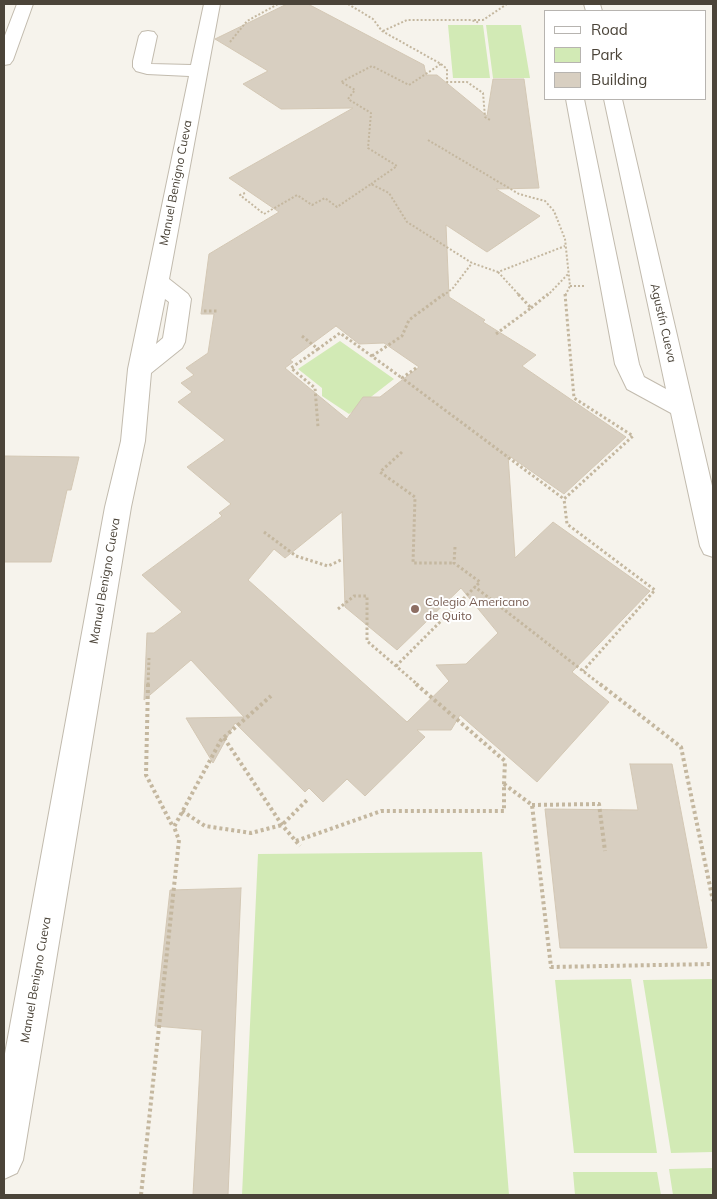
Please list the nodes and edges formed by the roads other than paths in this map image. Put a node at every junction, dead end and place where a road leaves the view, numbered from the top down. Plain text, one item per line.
1 (26, 4) edge
2 (212, 4) edge
3 (148, 36) dead end
4 (4, 60) edge
5 (198, 71) junction
6 (575, 100) edge
7 (613, 100) edge
8 (682, 408) junction
9 (713, 546) edge
10 (10, 1088) edge
11 (4, 1160) edge

1 - 4 street
2 - 5 street, Manuel Benigno Cueva
3 - 5 street
5 - 10 street, Manuel Benigno Cueva
6 - 8 street
7 - 8 street, Agustín Cueva
8 - 9 street, Agustín Cueva
10 - 11 street, Manuel Benigno Cueva

